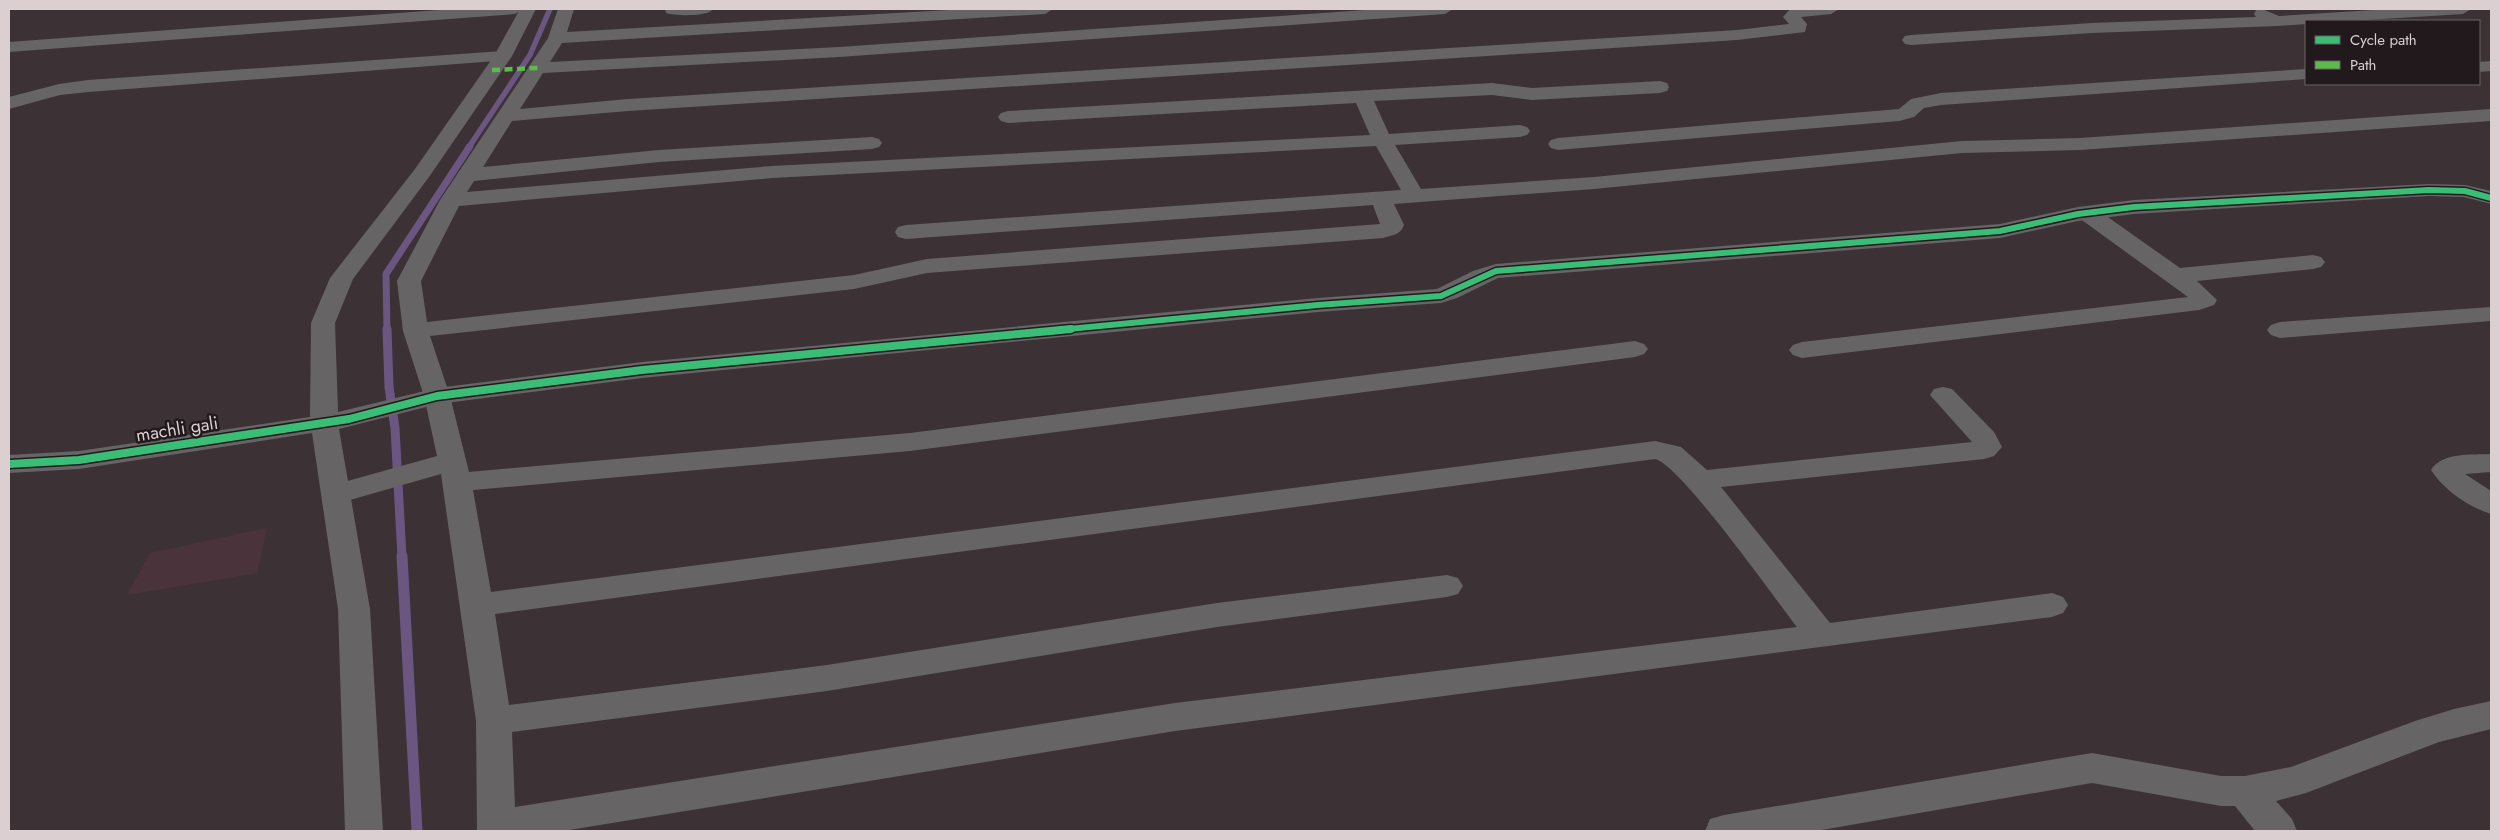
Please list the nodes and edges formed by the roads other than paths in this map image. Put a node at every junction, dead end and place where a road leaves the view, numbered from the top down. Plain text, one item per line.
1 (515, 9) edge
2 (528, 9) edge
3 (566, 9) edge
4 (705, 9) edge
5 (1045, 9) edge
6 (1445, 9) edge
7 (1831, 9) edge
8 (2250, 9) edge
9 (2463, 9) edge
10 (672, 10) dead end
11 (913, 13) edge
12 (2278, 21) junction
13 (557, 38) junction
14 (1911, 40) dead end
15 (9, 47) edge
16 (503, 56) junction
17 (538, 68) junction
18 (2305, 74) edge
19 (1660, 87) dead end
20 (1363, 97) junction
21 (9, 103) edge
22 (2491, 114) edge
23 (505, 116) junction
24 (1008, 117) dead end
25 (1520, 131) dead end
26 (1382, 140) junction
27 (872, 142) dead end
28 (467, 175) junction
29 (1594, 183) junction
30 (1415, 196) junction
31 (1381, 198) junction
32 (2491, 198) edge
33 (450, 200) junction
34 (2087, 213) junction
35 (906, 232) dead end
36 (2313, 262) dead end
37 (2175, 276) junction
38 (2491, 314) edge
39 (2280, 330) dead end
40 (416, 331) junction
41 (1636, 349) dead end
42 (1802, 350) dead end
43 (1943, 395) dead end
44 (424, 399) junction
45 (337, 420) junction
46 (2491, 463) edge
47 (9, 464) edge
48 (448, 470) junction
49 (1700, 480) junction
50 (350, 490) junction
51 (2491, 504) edge
52 (1447, 586) dead end
53 (477, 605) junction
54 (2052, 605) dead end
55 (1822, 636) junction
56 (2491, 715) edge
57 (494, 720) junction
58 (2244, 792) junction
59 (496, 829) edge
60 (364, 831) edge
61 (1724, 831) edge
62 (2278, 831) edge

1 - 15 street
2 - 16 street
3 - 13 street
4 - 10 street
5 - 11 street
6 - 17 street
7 - 23 street
8 - 12 street
9 - 12 street
11 - 13 street
12 - 14 street
13 - 17 street
16 - 21 street
16 - 45 street
17 - 23 street
18 - 29 street
19 - 20 street
20 - 24 street
20 - 26 street
22 - 29 street
23 - 28 street
25 - 26 street
26 - 30 street
26 - 33 street
27 - 28 street
28 - 33 street
29 - 30 street
30 - 31 street
31 - 35 street
31 - 40 street
32 - 34 street, machli gali
33 - 40 street
34 - 37 street
34 - 44 street, machli gali
36 - 37 street
37 - 42 street
38 - 39 street
40 - 44 street
41 - 48 street
43 - 49 street
44 - 45 street, machli gali
44 - 48 street
45 - 47 street, machli gali
45 - 50 street
46 - 51 street
48 - 50 street
48 - 53 street
49 - 53 street
49 - 55 street
50 - 60 street
52 - 57 street
53 - 57 street
54 - 55 street
55 - 59 street
56 - 58 street
57 - 59 street
58 - 61 street
58 - 62 street

